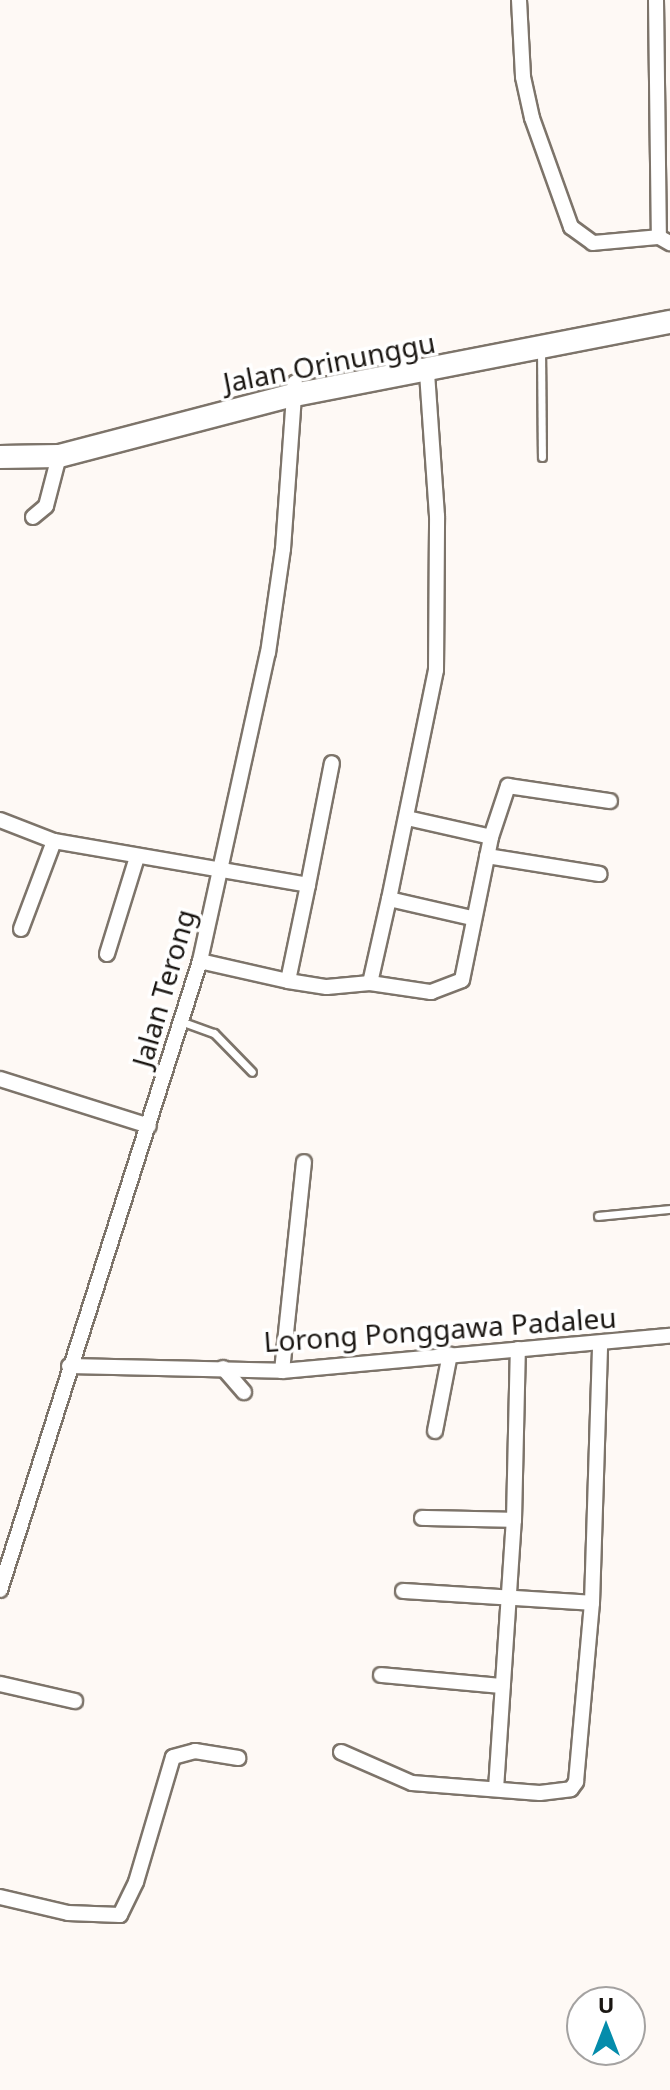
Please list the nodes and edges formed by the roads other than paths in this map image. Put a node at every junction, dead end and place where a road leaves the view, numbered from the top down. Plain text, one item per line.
1 (519, 0) edge
2 (656, 0) edge
3 (664, 240) edge
4 (670, 312) edge
5 (670, 322) edge
6 (584, 335) junction
7 (541, 347) junction
8 (427, 373) junction
9 (294, 388) junction
10 (0, 442) edge
11 (59, 456) junction
12 (0, 457) edge
13 (542, 457) dead end
14 (33, 517) dead end
15 (332, 763) dead end
16 (610, 801) dead end
17 (407, 818) junction
18 (0, 820) edge
19 (491, 837) junction
20 (54, 841) junction
21 (487, 856) junction
22 (137, 857) junction
23 (222, 868) junction
24 (600, 874) dead end
25 (308, 885) junction
26 (389, 899) junction
27 (472, 918) junction
28 (21, 929) dead end
29 (107, 954) dead end
30 (200, 961) junction
31 (288, 981) junction
32 (370, 983) junction
33 (183, 1022) junction
34 (252, 1072) dead end
35 (0, 1079) edge
36 (149, 1126) junction
37 (304, 1162) dead end
38 (670, 1209) edge
39 (598, 1216) dead end
40 (670, 1336) edge
41 (600, 1343) junction
42 (518, 1349) junction
43 (450, 1354) junction
44 (69, 1366) junction
45 (223, 1368) junction
46 (282, 1371) junction
47 (244, 1392) dead end
48 (435, 1431) dead end
49 (422, 1518) dead end
50 (514, 1520) junction
51 (5, 1558) edge
52 (0, 1590) edge
53 (403, 1591) dead end
54 (508, 1601) junction
55 (592, 1603) junction
56 (381, 1675) dead end
57 (0, 1684) edge
58 (503, 1686) junction
59 (75, 1701) dead end
60 (341, 1752) dead end
61 (238, 1758) dead end
62 (496, 1789) junction
63 (0, 1897) edge

1 - 3 street
2 - 3 street
4 - 6 street, Jalan Orinunggu
5 - 6 street, Jalan Orinunggu
6 - 7 street, Jalan Orinunggu
6 - 9 street, Jalan Orinunggu
7 - 8 street, Jalan Orinunggu
7 - 13 lane
8 - 9 street, Jalan Orinunggu
8 - 17 street
9 - 10 street, Jalan Orinunggu
9 - 11 street, Jalan Orinunggu
9 - 23 street, Jalan Terong
11 - 12 street, Jalan Orinunggu
11 - 14 street
15 - 25 street
16 - 19 street
17 - 19 street
17 - 26 street
18 - 20 street
19 - 21 street
20 - 22 street
20 - 28 street
21 - 24 street
21 - 27 street
22 - 23 street
22 - 29 street
23 - 25 street
23 - 30 street, Jalan Terong
25 - 31 street
26 - 27 street
26 - 32 street
27 - 32 street
30 - 31 street
30 - 33 street, Jalan Terong
31 - 32 street
33 - 34 lane
33 - 36 street, Jalan Terong
35 - 36 street
36 - 44 street, Jalan Terong
37 - 46 street
38 - 39 lane
40 - 41 street, Lorong Ponggawa Padaleu
41 - 42 street, Lorong Ponggawa Padaleu
41 - 55 street
42 - 43 street, Lorong Ponggawa Padaleu
42 - 50 street
43 - 46 street, Lorong Ponggawa Padaleu
43 - 48 street
44 - 45 street, Lorong Ponggawa Padaleu
44 - 51 street, Jalan Terong
45 - 46 street, Lorong Ponggawa Padaleu
45 - 47 street
49 - 50 street
50 - 54 street
51 - 52 street, Jalan Terong
53 - 54 street
54 - 55 street
54 - 58 street
55 - 62 street
56 - 58 street
57 - 59 street
58 - 62 street
60 - 62 street
61 - 63 street

